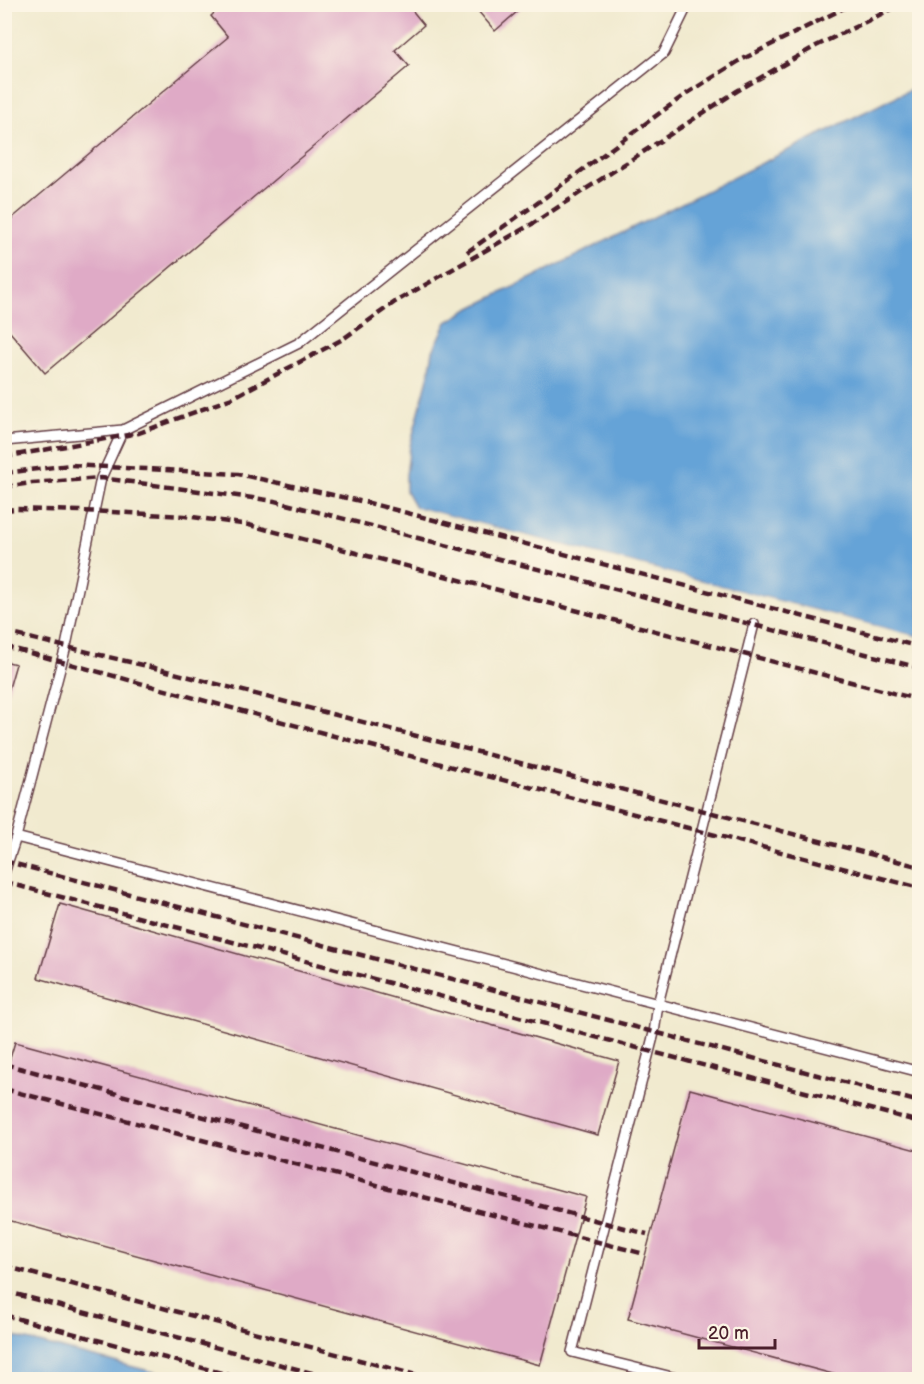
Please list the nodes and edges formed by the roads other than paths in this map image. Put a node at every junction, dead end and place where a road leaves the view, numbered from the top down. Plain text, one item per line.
1 (688, 4) edge
2 (123, 430) junction
3 (4, 441) edge
4 (754, 624) dead end
5 (16, 837) junction
6 (4, 873) edge
7 (658, 1004) junction
8 (920, 1072) edge
9 (684, 1380) edge

1 - 2 lane
2 - 3 lane
2 - 5 lane
4 - 7 lane
5 - 6 lane
5 - 7 lane
7 - 8 lane
7 - 9 lane

